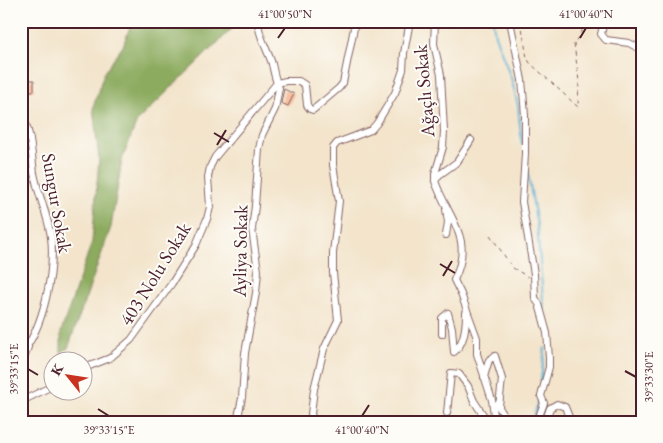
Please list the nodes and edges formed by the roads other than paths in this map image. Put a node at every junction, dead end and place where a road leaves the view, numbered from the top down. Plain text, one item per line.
1 (258, 21) edge
2 (354, 21) edge
3 (435, 21) edge
4 (510, 21) edge
5 (608, 21) edge
6 (410, 22) edge
7 (642, 50) edge
8 (277, 83) junction
9 (21, 114) edge
10 (471, 140) dead end
11 (435, 181) junction
12 (446, 203) junction
13 (446, 235) dead end
14 (466, 309) junction
15 (442, 334) dead end
16 (29, 344) junction
17 (21, 354) edge
18 (92, 365) edge
19 (21, 367) edge
20 (484, 378) junction
21 (42, 391) edge
22 (21, 394) edge
23 (492, 400) junction
24 (499, 406) junction
25 (447, 413) dead end
26 (236, 422) edge
27 (314, 422) edge
28 (488, 422) edge
29 (495, 422) edge
30 (508, 422) edge
31 (537, 422) edge
32 (545, 422) edge
33 (571, 422) edge

1 - 8 street, Ayliya Sokak
2 - 8 street
3 - 11 street, Ağaçlı Sokak
4 - 31 street
5 - 7 street
6 - 27 street
8 - 18 street, 403 Nolu Sokak
8 - 26 street, Ayliya Sokak
9 - 16 street, Sungur Sokak
10 - 11 street
11 - 12 street
12 - 13 street
12 - 14 street
14 - 15 street
14 - 20 street
16 - 17 street, Sungur Sokak
16 - 19 street
20 - 23 street
20 - 24 street
21 - 22 street
23 - 24 street
23 - 29 street
24 - 30 street
25 - 28 street
32 - 33 street

